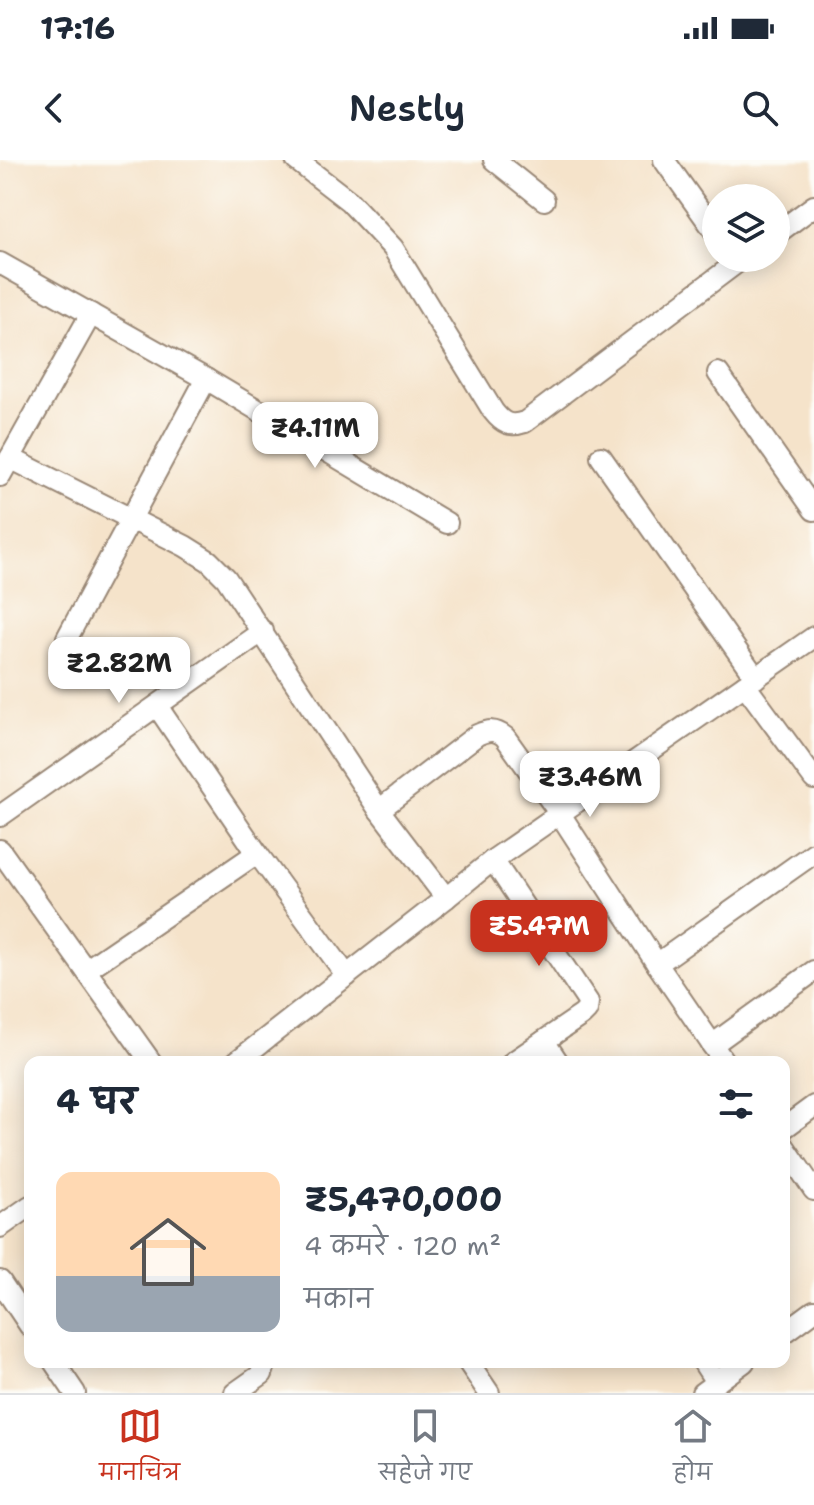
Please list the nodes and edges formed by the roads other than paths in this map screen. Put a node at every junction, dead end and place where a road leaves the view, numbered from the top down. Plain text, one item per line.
1 (296, 160) edge
2 (494, 160) edge
3 (664, 160) edge
4 (544, 200) dead end
5 (814, 206) edge
6 (702, 213) edge
7 (790, 224) edge
8 (0, 263) edge
9 (721, 272) edge
10 (91, 314) junction
11 (718, 373) dead end
12 (206, 379) junction
13 (601, 457) dead end
14 (5, 467) edge
15 (814, 510) edge
16 (129, 519) junction
17 (447, 523) dead end
18 (263, 631) junction
19 (814, 637) edge
20 (67, 638) dead end
21 (750, 681) junction
22 (157, 706) junction
23 (814, 779) edge
24 (379, 810) junction
25 (560, 814) junction
26 (0, 816) edge
27 (0, 850) edge
28 (257, 853) junction
29 (814, 853) edge
30 (493, 860) junction
31 (446, 898) junction
32 (657, 964) junction
33 (86, 970) junction
34 (814, 971) edge
35 (347, 976) junction
36 (544, 1041) junction
37 (718, 1054) edge
38 (147, 1056) edge
39 (252, 1056) edge
40 (522, 1056) edge
41 (554, 1056) edge
42 (814, 1106) edge
43 (790, 1124) edge
44 (790, 1155) edge
45 (814, 1190) edge
46 (24, 1210) edge
47 (0, 1227) edge
48 (0, 1281) edge
49 (814, 1311) edge
50 (24, 1317) edge
51 (790, 1329) edge
52 (58, 1368) edge
53 (264, 1368) edge
54 (472, 1368) edge
55 (704, 1368) edge
56 (736, 1368) edge
57 (709, 1388) edge
58 (75, 1393) edge
59 (235, 1393) edge
60 (489, 1393) edge

1 - 9 street
2 - 4 street
3 - 6 street
5 - 7 street
8 - 10 street
10 - 12 street
10 - 14 street
11 - 15 street
12 - 16 street
12 - 17 street
13 - 21 street
14 - 16 street
16 - 18 street
16 - 20 street
18 - 22 street
18 - 24 street
19 - 21 street
21 - 23 street
21 - 25 street
22 - 26 street
22 - 28 street
24 - 25 street
24 - 31 street
25 - 30 street
25 - 32 street
27 - 33 street
28 - 33 street
28 - 35 street
29 - 32 street
30 - 31 street
30 - 36 street
31 - 35 street
32 - 37 street
33 - 38 street
34 - 37 street
35 - 39 street
36 - 40 street
36 - 41 street
42 - 43 street
44 - 45 street
46 - 47 street
48 - 50 street
49 - 51 street
52 - 58 street
53 - 59 street
54 - 60 street
55 - 57 street
56 - 57 street

